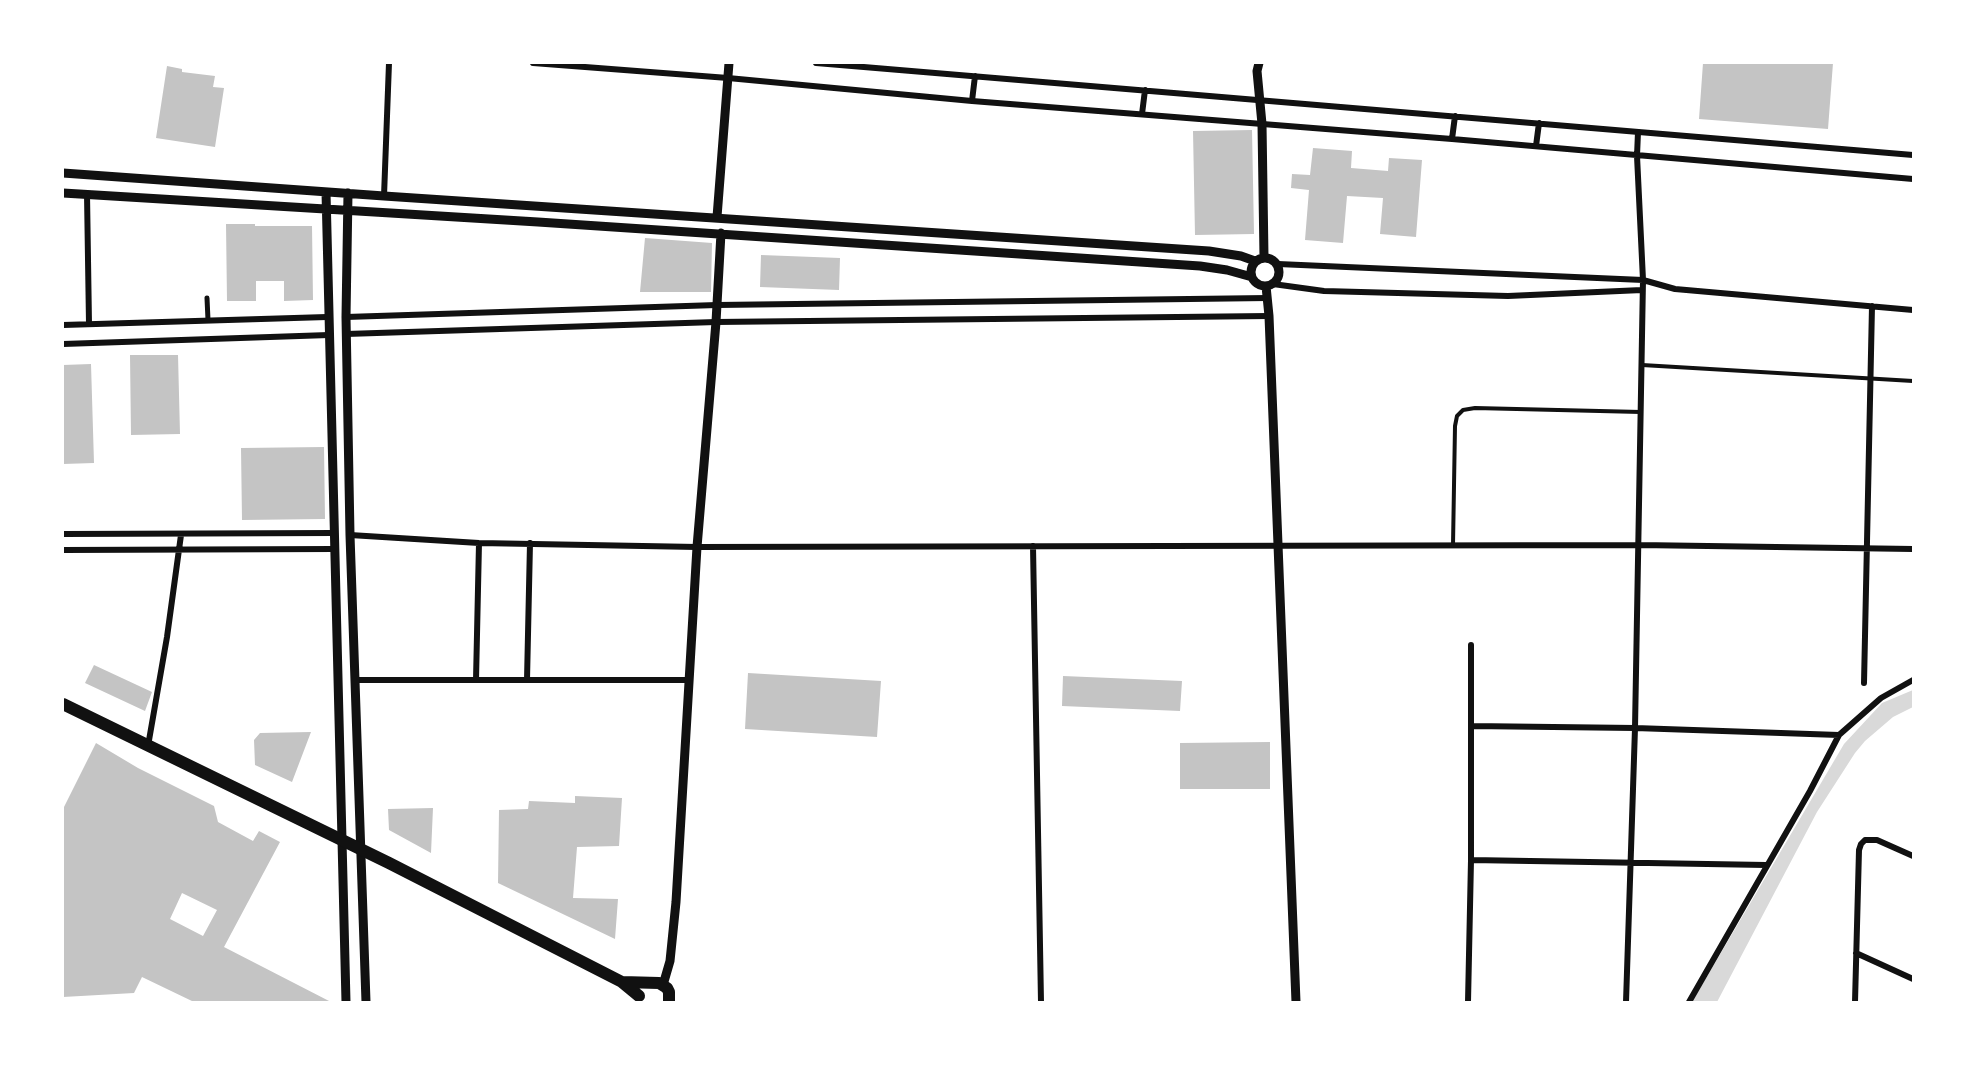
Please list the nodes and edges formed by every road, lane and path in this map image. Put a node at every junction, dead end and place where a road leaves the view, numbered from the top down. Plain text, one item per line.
1 (389, 63) edge
2 (533, 63) edge
3 (542, 63) edge
4 (729, 63) edge
5 (816, 63) edge
6 (1257, 66) edge
7 (975, 76) junction
8 (728, 78) junction
9 (1145, 90) junction
10 (1259, 100) junction
11 (972, 101) junction
12 (1142, 114) junction
13 (1455, 116) junction
14 (1539, 123) junction
15 (1262, 124) junction
16 (1638, 132) junction
17 (1452, 139) junction
18 (1536, 146) junction
19 (1913, 155) edge
20 (1637, 156) junction
21 (63, 173) edge
22 (1913, 179) edge
23 (326, 192) junction
24 (63, 193) edge
25 (87, 194) junction
26 (348, 194) junction
27 (384, 196) junction
28 (538, 206) junction
29 (325, 209) junction
30 (348, 209) junction
31 (713, 218) junction
32 (747, 220) junction
33 (538, 222) junction
34 (834, 226) junction
35 (708, 232) junction
36 (721, 233) junction
37 (956, 234) junction
38 (746, 235) junction
39 (833, 241) junction
40 (1074, 242) junction
41 (954, 249) junction
42 (1073, 257) junction
43 (1260, 259) junction
44 (1278, 264) junction
45 (1252, 277) junction
46 (1643, 280) junction
47 (1270, 285) junction
48 (1642, 290) junction
49 (207, 298) dead end
50 (1268, 298) junction
51 (717, 305) junction
52 (1872, 306) junction
53 (1913, 310) edge
54 (1269, 316) junction
55 (327, 317) junction
56 (346, 317) junction
57 (208, 320) junction
58 (716, 322) junction
59 (63, 324) edge
60 (89, 324) junction
61 (346, 334) junction
62 (328, 335) junction
63 (63, 344) edge
64 (1642, 365) junction
65 (1870, 378) junction
66 (1913, 381) edge
67 (1641, 412) junction
68 (334, 533) junction
69 (63, 534) edge
70 (181, 535) junction
71 (350, 535) junction
72 (479, 543) junction
73 (531, 543) junction
74 (1277, 545) junction
75 (1639, 545) junction
76 (1033, 546) junction
77 (1453, 546) junction
78 (697, 547) junction
79 (180, 549) junction
80 (334, 549) junction
81 (1867, 549) junction
82 (1913, 549) edge
83 (63, 550) edge
84 (1472, 645) dead end
85 (355, 680) junction
86 (476, 680) junction
87 (527, 680) junction
88 (689, 680) junction
89 (1913, 680) edge
90 (1864, 683) dead end
91 (63, 704) edge
92 (1471, 726) junction
93 (1635, 728) junction
94 (1839, 735) junction
95 (148, 746) junction
96 (342, 841) junction
97 (360, 849) junction
98 (1913, 856) edge
99 (1471, 860) junction
100 (1630, 862) junction
101 (1766, 865) junction
102 (1856, 953) junction
103 (1913, 979) edge
104 (622, 982) junction
105 (650, 983) junction
106 (663, 985) junction
107 (346, 998) edge
108 (366, 998) edge
109 (639, 999) edge
110 (671, 1002) edge
111 (1041, 1002) edge
112 (1296, 1002) edge
113 (1468, 1002) edge
114 (1626, 1002) edge
115 (1689, 1002) edge
116 (1855, 1002) edge

1 - 27 street
2 - 3 street
3 - 8 street
4 - 8 street
5 - 7 street
6 - 10 street
7 - 9 street
7 - 11 street
8 - 11 street
8 - 31 street
9 - 10 street
9 - 12 street
10 - 13 street
10 - 15 street
11 - 12 street
12 - 15 street
13 - 14 street
13 - 17 street
14 - 16 street
14 - 18 street
15 - 17 street
15 - 43 street
16 - 19 street
16 - 20 street
17 - 18 street
18 - 20 street
20 - 22 street
20 - 46 street
21 - 23 street
23 - 26 street
23 - 29 street
24 - 25 street
25 - 29 street
25 - 60 street
26 - 27 street
26 - 30 street
27 - 28 street
28 - 31 street
28 - 33 street
29 - 30 street
29 - 55 street
30 - 33 street
30 - 56 street
31 - 32 street
31 - 35 street
32 - 34 street
32 - 38 street
33 - 35 street
34 - 37 street
34 - 39 street
35 - 36 street
36 - 38 street
36 - 51 street
37 - 40 street
37 - 41 street
38 - 39 street
39 - 41 street
40 - 42 street
40 - 43 street
41 - 42 street
42 - 45 street
43 - 44 street
43 - 45 street
44 - 46 street
44 - 47 street
45 - 47 street
46 - 48 street
46 - 52 street
47 - 48 street
47 - 50 street
48 - 64 street
49 - 57 street
50 - 51 street
50 - 54 street
51 - 56 street
51 - 58 street
52 - 53 street
52 - 65 street
54 - 58 street
54 - 74 street
55 - 57 street
55 - 62 street
56 - 61 street
57 - 60 street
58 - 61 street
58 - 78 street
59 - 60 street
61 - 71 street
62 - 63 street
62 - 68 street
64 - 65 lane
64 - 67 street
65 - 66 lane
65 - 81 street
67 - 75 street
67 - 77 lane
68 - 70 street
68 - 80 street
69 - 70 street
70 - 79 street
71 - 72 street
71 - 85 street
72 - 73 street
72 - 86 street
73 - 78 street
73 - 87 street
74 - 76 street
74 - 77 street
74 - 112 street
75 - 77 street
75 - 81 street
75 - 93 street
76 - 78 street
76 - 111 street
78 - 88 street
79 - 80 street
79 - 83 street
79 - 95 street
80 - 96 street
81 - 82 street
81 - 90 street
84 - 92 street
85 - 86 street
85 - 97 street
86 - 87 street
87 - 88 street
88 - 106 street
89 - 94 street
91 - 95 main road
92 - 93 street
92 - 99 street
93 - 94 street
93 - 100 street
94 - 101 street
95 - 96 main road
96 - 97 main road
96 - 107 street
97 - 104 main road
97 - 108 street
98 - 102 street
99 - 100 street
99 - 113 street
100 - 101 street
100 - 114 street
101 - 115 street
102 - 103 street
102 - 116 street
104 - 105 main road
104 - 109 main road
105 - 106 main road
105 - 109 main road
106 - 110 main road
107 - 108 street

